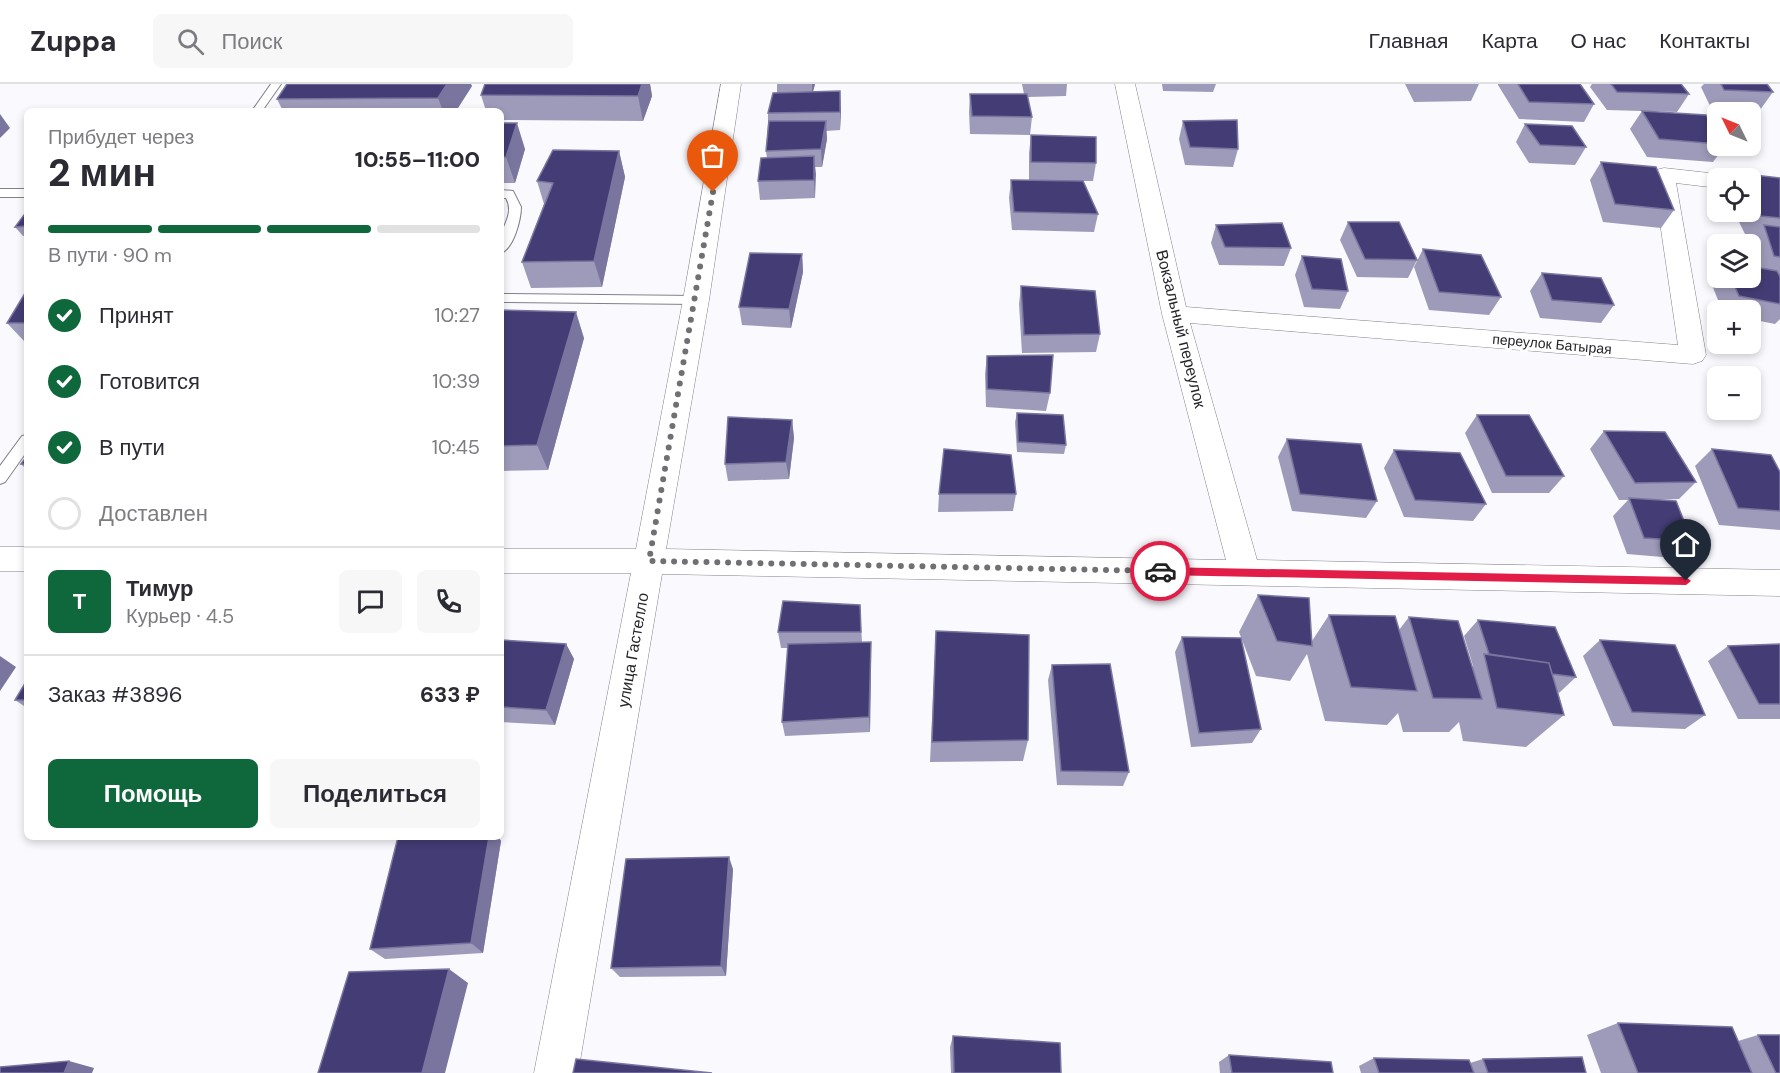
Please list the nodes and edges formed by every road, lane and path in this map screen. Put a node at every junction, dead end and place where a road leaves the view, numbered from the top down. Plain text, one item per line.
1 (276, 84) edge
2 (731, 84) edge
3 (1125, 84) edge
4 (259, 108) edge
5 (1707, 180) edge
6 (0, 193) edge
7 (24, 193) edge
8 (504, 194) edge
9 (504, 242) edge
10 (504, 298) edge
11 (696, 300) junction
12 (1175, 314) junction
13 (24, 444) edge
14 (0, 478) edge
15 (0, 559) edge
16 (24, 559) edge
17 (504, 561) edge
18 (649, 561) junction
19 (1245, 572) junction
20 (1780, 583) edge
21 (555, 1073) edge

1 - 4 lane
2 - 11 street, улица Гастелло
3 - 12 street, Вокзальный переулок
5 - 12 street, переулок Батырая
6 - 7 lane
8 - 9 lane
10 - 11 lane
11 - 18 street, улица Гастелло
12 - 19 street, Вокзальный переулок
13 - 14 lane
15 - 16 street
17 - 18 street
18 - 19 street
18 - 21 street, улица Гастелло
19 - 20 street

